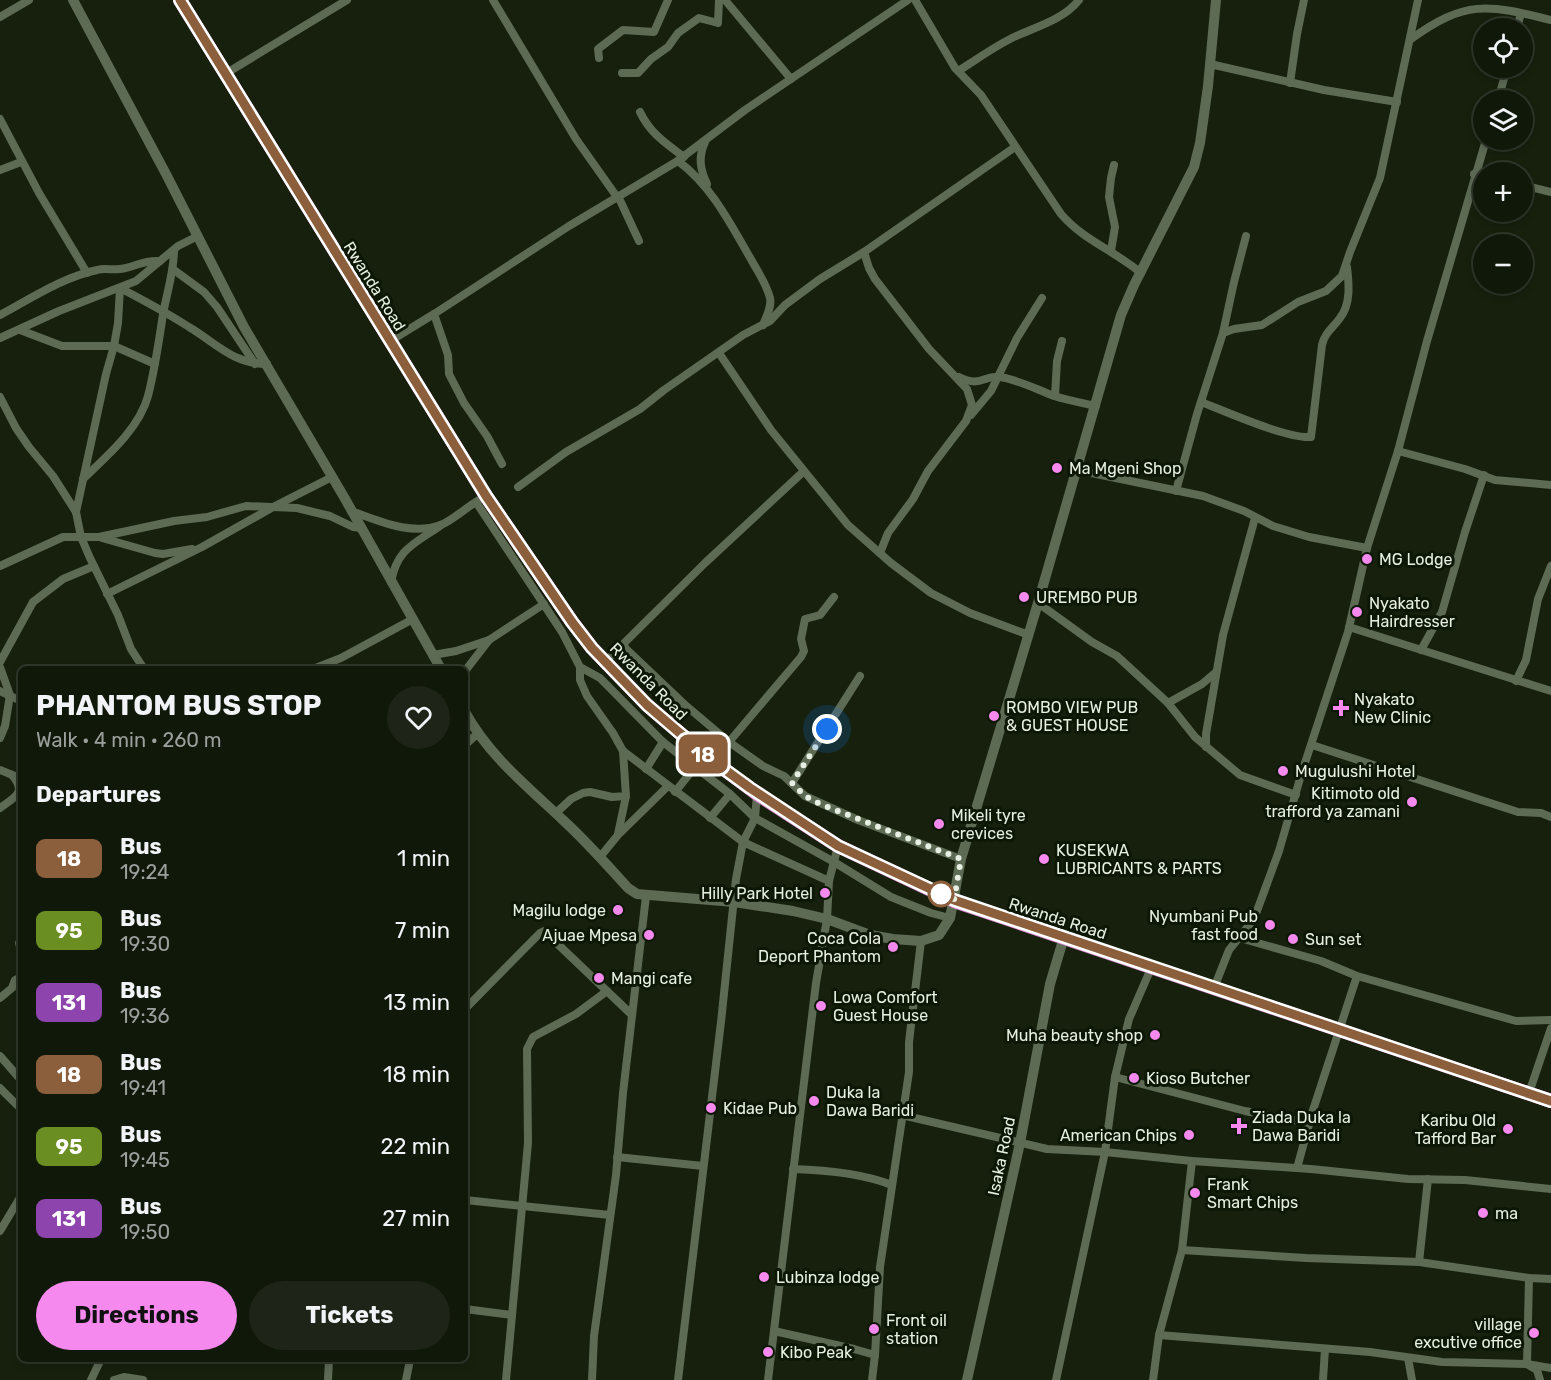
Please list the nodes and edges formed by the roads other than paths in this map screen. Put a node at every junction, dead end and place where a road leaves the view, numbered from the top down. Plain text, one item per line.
1 (29, 0) edge
2 (73, 0) edge
3 (180, 0) edge
4 (347, 0) edge
5 (493, 0) edge
6 (668, 0) edge
7 (719, 0) edge
8 (725, 0) edge
9 (908, 0) edge
10 (915, 0) edge
11 (1079, 0) edge
12 (1216, 0) edge
13 (1304, 0) edge
14 (1418, 0) edge
15 (1467, 3) edge
16 (1521, 12) junction
17 (0, 16) edge
18 (1519, 18) edge
19 (1551, 20) edge
20 (1411, 39) junction
21 (599, 58) dead end
22 (1210, 64) junction
23 (958, 71) junction
24 (622, 73) dead end
25 (225, 74) junction
26 (791, 79) junction
27 (1290, 83) junction
28 (1397, 102) junction
29 (640, 112) dead end
30 (0, 119) edge
31 (706, 140) junction
32 (1015, 147) junction
33 (681, 159) junction
34 (21, 162) junction
35 (1114, 165) dead end
36 (0, 170) edge
37 (1533, 188) edge
38 (1551, 192) edge
39 (1473, 194) edge
40 (712, 195) junction
41 (617, 196) junction
42 (198, 236) junction
43 (1246, 236) dead end
44 (639, 241) dead end
45 (174, 250) junction
46 (1111, 251) junction
47 (864, 252) junction
48 (160, 261) junction
49 (1347, 264) junction
50 (174, 270) junction
51 (87, 273) junction
52 (1141, 273) junction
53 (120, 288) junction
54 (1042, 298) dead end
55 (164, 313) junction
56 (434, 314) junction
57 (0, 315) edge
58 (763, 324) junction
59 (20, 330) junction
60 (1223, 333) junction
61 (0, 338) edge
62 (390, 341) junction
63 (1062, 341) dead end
64 (114, 346) junction
65 (719, 353) junction
66 (155, 364) junction
67 (261, 364) junction
68 (954, 375) junction
69 (997, 376) junction
70 (1055, 396) junction
71 (0, 397) edge
72 (1201, 402) junction
73 (1096, 406) junction
74 (966, 421) junction
75 (1398, 451) junction
76 (502, 464) dead end
77 (1077, 470) junction
78 (804, 471) junction
79 (1484, 475) junction
80 (332, 477) junction
81 (83, 479) junction
82 (1551, 485) edge
83 (518, 487) dead end
84 (1176, 491) junction
85 (481, 499) junction
86 (275, 506) junction
87 (351, 511) junction
88 (76, 512) junction
89 (1255, 518) junction
90 (442, 524) junction
91 (361, 528) junction
92 (81, 537) junction
93 (99, 537) junction
94 (202, 547) junction
95 (1367, 548) junction
96 (880, 554) junction
97 (0, 557) edge
98 (20, 557) junction
99 (0, 566) edge
100 (94, 566) junction
101 (1551, 566) edge
102 (392, 582) junction
103 (107, 594) junction
104 (834, 597) dead end
105 (1038, 603) junction
106 (544, 604) junction
107 (413, 619) junction
108 (1349, 627) junction
109 (1029, 635) junction
110 (489, 640) junction
111 (624, 645) junction
112 (1421, 650) junction
113 (433, 655) junction
114 (0, 662) edge
115 (605, 662) junction
116 (142, 666) edge
117 (321, 666) edge
118 (439, 666) edge
119 (0, 667) edge
120 (468, 667) edge
121 (580, 667) junction
122 (1218, 669) junction
123 (860, 676) dead end
124 (1516, 681) junction
125 (0, 691) edge
126 (1551, 691) edge
127 (10, 695) junction
128 (18, 699) edge
129 (1168, 703) junction
130 (684, 704) junction
131 (468, 718) edge
132 (668, 724) junction
133 (477, 734) junction
134 (0, 738) edge
135 (729, 741) junction
136 (468, 742) edge
137 (663, 742) junction
138 (1312, 746) junction
139 (1206, 747) junction
140 (623, 751) junction
141 (695, 767) junction
142 (646, 769) junction
143 (0, 770) edge
144 (16, 777) edge
145 (792, 783) junction
146 (668, 786) junction
147 (18, 792) edge
148 (675, 792) junction
149 (758, 794) junction
150 (730, 795) junction
151 (1296, 795) junction
152 (626, 796) junction
153 (0, 808) edge
154 (556, 813) junction
155 (1551, 817) edge
156 (710, 818) junction
157 (755, 818) junction
158 (618, 835) junction
159 (743, 842) junction
160 (838, 846) junction
161 (600, 857) junction
162 (961, 859) junction
163 (834, 862) junction
164 (829, 881) junction
165 (646, 896) junction
166 (954, 900) junction
167 (734, 902) junction
168 (950, 918) junction
169 (827, 919) junction
170 (1064, 937) junction
171 (1240, 938) junction
172 (921, 941) junction
173 (1152, 966) junction
174 (1357, 976) junction
175 (18, 978) edge
176 (1214, 988) junction
177 (607, 991) junction
178 (0, 998) edge
179 (468, 1006) edge
180 (632, 1015) junction
181 (1551, 1020) edge
182 (1551, 1028) edge
183 (1339, 1030) junction
184 (0, 1056) edge
185 (18, 1077) edge
186 (1115, 1077) junction
187 (0, 1088) edge
188 (1529, 1093) junction
189 (1551, 1101) edge
190 (18, 1106) edge
191 (902, 1115) junction
192 (1309, 1123) junction
193 (1020, 1143) junction
194 (1105, 1152) junction
195 (617, 1156) junction
196 (1192, 1161) junction
197 (703, 1167) junction
198 (1297, 1168) junction
199 (793, 1169) junction
200 (1428, 1179) junction
201 (892, 1185) junction
202 (1551, 1189) edge
203 (468, 1200) edge
204 (18, 1201) edge
205 (523, 1206) junction
206 (610, 1215) junction
207 (0, 1231) edge
208 (1182, 1250) junction
209 (1419, 1262) junction
210 (1529, 1278) junction
211 (1551, 1279) edge
212 (468, 1309) edge
213 (512, 1315) junction
214 (774, 1331) junction
215 (1159, 1335) junction
216 (1324, 1349) junction
217 (875, 1355) junction
218 (1408, 1358) junction
219 (100, 1362) edge
220 (329, 1362) edge
221 (1527, 1364) junction
222 (409, 1365) dead end
223 (1551, 1368) edge
224 (91, 1380) edge
225 (114, 1380) edge
226 (143, 1380) edge
227 (328, 1380) edge
228 (406, 1380) edge
229 (506, 1380) edge
230 (592, 1380) edge
231 (678, 1380) edge
232 (768, 1380) edge
233 (872, 1380) edge
234 (967, 1380) edge
235 (1056, 1380) edge
236 (1153, 1380) edge
237 (1323, 1380) edge
238 (1412, 1380) edge
239 (1540, 1380) edge

1 - 17 street
2 - 42 street
3 - 25 highway, Rwanda Road
4 - 25 street
5 - 41 street
6 - 21 street
7 - 24 street
8 - 26 street
9 - 26 street
10 - 23 street
11 - 23 street
12 - 22 street
13 - 27 street
14 - 20 street
15 - 16 street
15 - 20 street
16 - 18 street
16 - 19 street
20 - 28 street
22 - 27 street
22 - 52 street
23 - 32 street
25 - 62 highway, Rwanda Road
26 - 31 street
27 - 28 street
28 - 49 street
29 - 33 street
30 - 34 street
31 - 33 street
31 - 40 street
32 - 46 street
32 - 47 street
33 - 40 street
33 - 41 street
34 - 36 street
34 - 51 street
35 - 46 street
37 - 38 street
39 - 75 street
40 - 58 street
41 - 44 street
41 - 56 street
42 - 45 street
42 - 67 street
43 - 60 street
45 - 48 street
45 - 50 street
46 - 52 street
47 - 58 street
47 - 68 street
48 - 51 street
48 - 53 street
49 - 60 street
49 - 72 street
50 - 55 street
50 - 67 street
51 - 57 street
52 - 73 street
53 - 55 street
53 - 59 street
53 - 64 street
54 - 69 street
55 - 66 street
55 - 67 street
56 - 62 street
56 - 76 street
58 - 65 street
59 - 61 street
59 - 64 street
60 - 72 street
62 - 85 highway, Rwanda Road
63 - 70 street
64 - 66 street
64 - 81 street
65 - 78 street
65 - 83 street
66 - 81 street
67 - 80 street
68 - 69 street
68 - 74 street
69 - 70 street
69 - 74 street
70 - 73 street
71 - 88 street
72 - 84 street
73 - 77 street
74 - 96 street
75 - 79 street
75 - 95 street
77 - 84 street
77 - 105 street
78 - 96 street
78 - 111 street
79 - 82 street
79 - 112 street
80 - 86 street
80 - 87 street
81 - 88 street
84 - 89 street
85 - 90 street
85 - 106 street
85 - 115 highway, Rwanda Road
86 - 91 street
86 - 93 street
86 - 94 street
87 - 90 street
87 - 91 street
88 - 92 street
89 - 95 street
89 - 122 street
90 - 102 street
91 - 102 street
92 - 93 street
92 - 98 street
92 - 100 street
93 - 94 street
94 - 103 street
95 - 108 street
96 - 109 street
97 - 98 street
98 - 99 street
100 - 103 street
100 - 114 street
101 - 124 street
102 - 107 street
103 - 116 street
104 - 135 street
105 - 109 street
105 - 129 street
106 - 110 street
106 - 121 street
107 - 113 street
107 - 117 street
108 - 112 street
108 - 138 street
109 - 162 street
110 - 113 street
110 - 120 street
111 - 115 street
111 - 130 street
112 - 124 street
113 - 118 street
115 - 132 highway, Rwanda Road
119 - 127 street
121 - 137 street
121 - 140 street
122 - 129 street
122 - 139 street
123 - 145 street
124 - 126 street
125 - 127 street
127 - 128 street
127 - 134 street
129 - 139 street
130 - 132 street
130 - 135 street
131 - 133 street
132 - 149 highway, Rwanda Road
133 - 136 street
133 - 154 street
135 - 145 street
137 - 141 street
137 - 142 street
138 - 151 street
138 - 155 street
139 - 151 street
140 - 142 street
140 - 152 street
141 - 148 street
141 - 150 street
142 - 146 street
143 - 144 street
145 - 162 street
146 - 148 street
146 - 158 street
147 - 153 street
148 - 156 street
149 - 157 street
149 - 160 highway, Rwanda Road
150 - 156 street
150 - 157 street
151 - 171 street
152 - 154 street
152 - 158 street
154 - 161 street
156 - 159 street
157 - 159 street
157 - 163 street
158 - 161 street
159 - 164 street
159 - 167 street
160 - 163 street
160 - 166 highway, Rwanda Road
161 - 165 street
162 - 166 street
163 - 164 street
163 - 168 street
164 - 169 street
165 - 167 street
165 - 180 street
166 - 168 street
166 - 170 highway, Rwanda Road
167 - 169 street
167 - 197 street
168 - 172 street
169 - 172 street
169 - 199 street
170 - 173 highway, Rwanda Road
170 - 193 street, Isaka Road
171 - 174 street
171 - 176 street
172 - 191 street
173 - 176 highway, Rwanda Road
173 - 186 street
174 - 181 street
174 - 183 street
175 - 178 street
176 - 183 highway, Rwanda Road
177 - 179 street
177 - 180 street
177 - 205 street
180 - 195 street
182 - 188 street
183 - 188 highway, Rwanda Road
183 - 192 street
184 - 185 street
186 - 192 street
186 - 194 street
187 - 190 street
188 - 189 highway, Rwanda Road
191 - 193 street
191 - 201 street
192 - 198 street
193 - 194 street
193 - 234 street, Isaka Road
194 - 196 street
194 - 235 street
195 - 197 street
195 - 206 street
196 - 198 street
196 - 208 street
197 - 231 street
198 - 200 street
199 - 201 street
199 - 214 street
200 - 202 street
200 - 209 street
201 - 217 street
203 - 205 street
204 - 207 street
205 - 206 street
205 - 213 street
206 - 230 street
208 - 209 street
208 - 215 street
209 - 210 street
210 - 211 street
210 - 221 street
212 - 213 street
213 - 229 street
214 - 217 street
214 - 232 street
215 - 216 street
215 - 236 street
216 - 218 street
216 - 237 street
217 - 233 street
218 - 221 street
218 - 238 street
219 - 224 street
220 - 227 street
221 - 223 street
221 - 239 street
222 - 228 street
225 - 226 street

